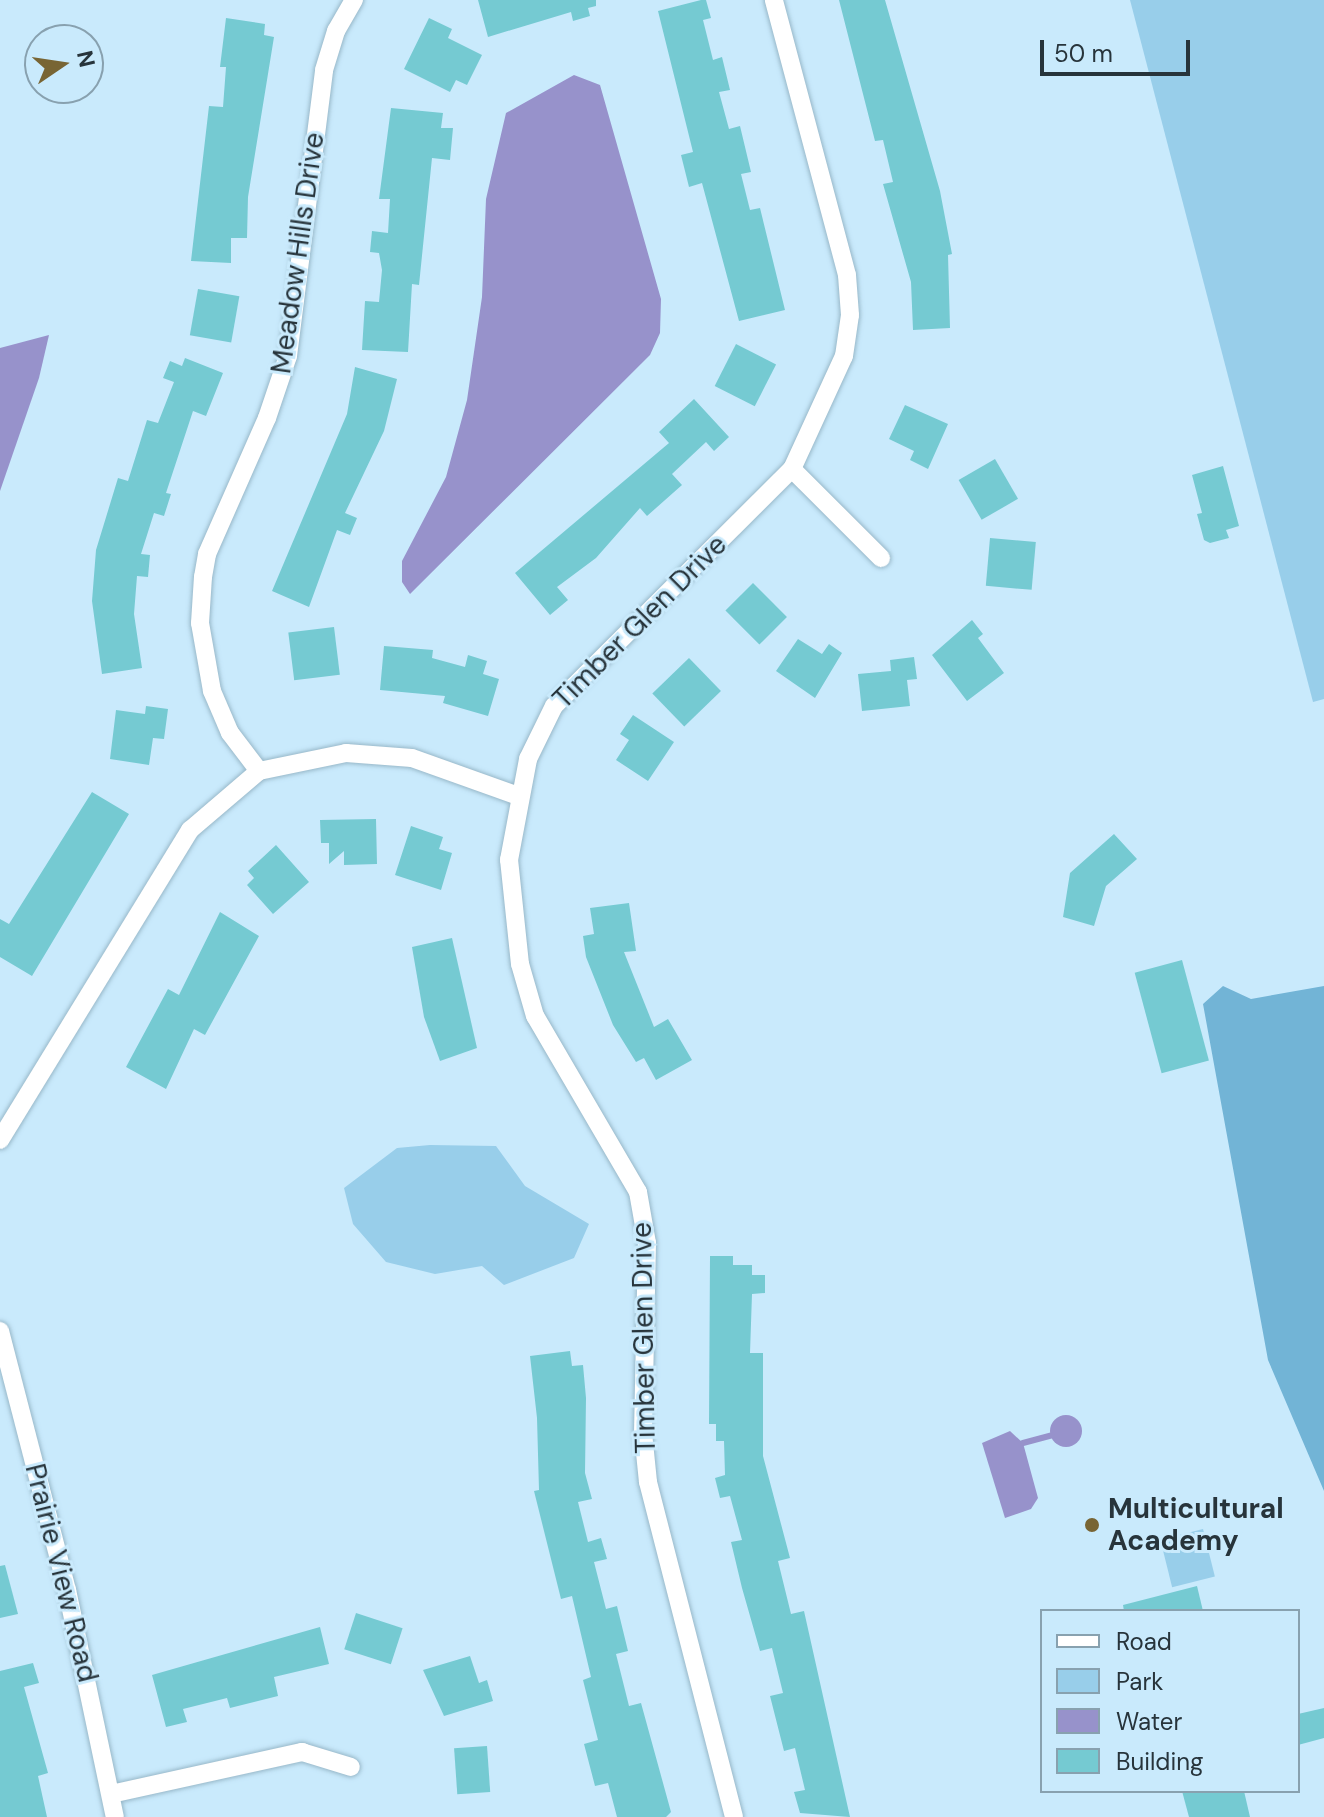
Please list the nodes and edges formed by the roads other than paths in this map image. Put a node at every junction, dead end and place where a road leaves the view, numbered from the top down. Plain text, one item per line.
1 (354, 0) edge
2 (774, 0) edge
3 (792, 469) junction
4 (881, 558) dead end
5 (259, 771) junction
6 (518, 796) junction
7 (0, 1140) edge
8 (0, 1331) edge
9 (351, 1767) dead end
10 (111, 1794) junction
11 (115, 1817) edge
12 (734, 1817) edge

1 - 5 street, Meadow Hills Drive
2 - 3 street, Timber Glen Drive
3 - 4 street
3 - 6 street, Timber Glen Drive
5 - 6 street
5 - 7 street
6 - 12 street, Timber Glen Drive
8 - 10 street, Prairie View Road
9 - 10 street
10 - 11 street, Prairie View Road

